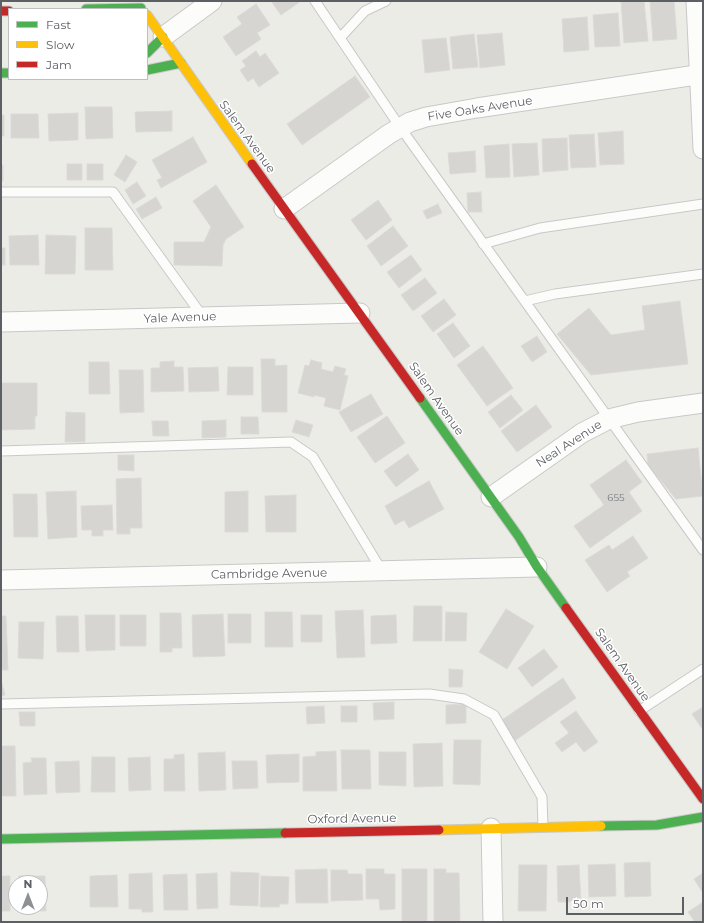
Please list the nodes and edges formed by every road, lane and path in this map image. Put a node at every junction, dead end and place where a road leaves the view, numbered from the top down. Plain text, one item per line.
1 (212, 1) edge
2 (315, 1) edge
3 (386, 1) edge
4 (696, 1) edge
5 (140, 6) edge
6 (104, 8) edge
7 (148, 16) edge
8 (163, 37) junction
9 (340, 38) junction
10 (148, 52) edge
11 (181, 63) junction
12 (148, 70) edge
13 (701, 74) edge
14 (400, 127) junction
15 (703, 149) edge
16 (1, 192) edge
17 (703, 204) edge
18 (284, 209) junction
19 (484, 244) junction
20 (703, 274) edge
21 (525, 302) junction
22 (360, 313) junction
23 (203, 317) junction
24 (1, 322) edge
25 (703, 403) edge
26 (609, 419) junction
27 (1, 451) edge
28 (491, 498) junction
29 (703, 550) edge
30 (537, 567) junction
31 (382, 571) junction
32 (1, 580) edge
33 (703, 669) edge
34 (1, 704) edge
35 (639, 711) junction
36 (703, 799) edge
37 (703, 817) edge
38 (543, 827) junction
39 (491, 828) junction
40 (1, 839) edge
41 (493, 922) edge

1 - 8 street
2 - 9 lane
3 - 9 lane
4 - 13 street
5 - 6 main road
7 - 8 main road, Salem Avenue
8 - 10 main road
8 - 11 main road, Salem Avenue
9 - 14 lane
11 - 12 main road
11 - 18 main road, Salem Avenue
13 - 14 street, Five Oaks Avenue
13 - 15 street
14 - 18 street, Five Oaks Avenue
14 - 19 lane
16 - 23 lane
17 - 19 lane
18 - 22 main road, Salem Avenue
19 - 21 lane
20 - 21 lane
21 - 26 lane
22 - 23 street, Yale Avenue
22 - 28 main road, Salem Avenue
23 - 24 street, Yale Avenue
25 - 26 street, Neal Avenue
26 - 28 street, Neal Avenue
26 - 29 lane
27 - 31 lane
28 - 30 main road, Salem Avenue
30 - 31 street, Cambridge Avenue
30 - 35 main road, Salem Avenue
31 - 32 street, Cambridge Avenue
33 - 35 lane
34 - 38 lane
35 - 36 main road, Salem Avenue
37 - 38 main road, Oxford Avenue
38 - 39 main road, Oxford Avenue
39 - 40 main road, Oxford Avenue
39 - 41 street

